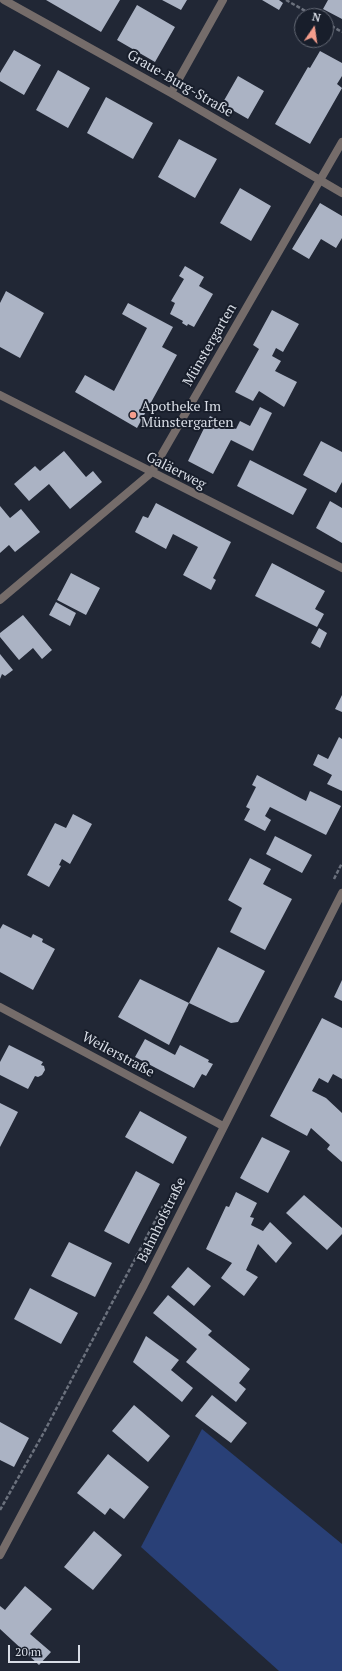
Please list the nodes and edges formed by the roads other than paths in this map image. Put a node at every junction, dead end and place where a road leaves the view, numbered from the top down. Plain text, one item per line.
1 (4, 0) edge
2 (223, 0) edge
3 (171, 92) junction
4 (342, 142) edge
5 (319, 181) junction
6 (342, 194) edge
7 (0, 394) edge
8 (151, 473) junction
9 (342, 568) edge
10 (0, 600) edge
11 (342, 893) edge
12 (0, 1007) edge
13 (223, 1126) junction
14 (0, 1555) edge

1 - 3 street, Graue-Burg-Straße
2 - 3 street
3 - 5 street, Graue-Burg-Straße
4 - 5 street, Münstergarten
5 - 6 street, Graue-Burg-Straße
5 - 8 street, Münstergarten
7 - 8 street, Galäerweg
8 - 9 street, Galäerweg
8 - 10 street, Münstergarten
11 - 13 street, Bahnhofstraße
12 - 13 street, Weilerstraße
13 - 14 street, Bahnhofstraße

